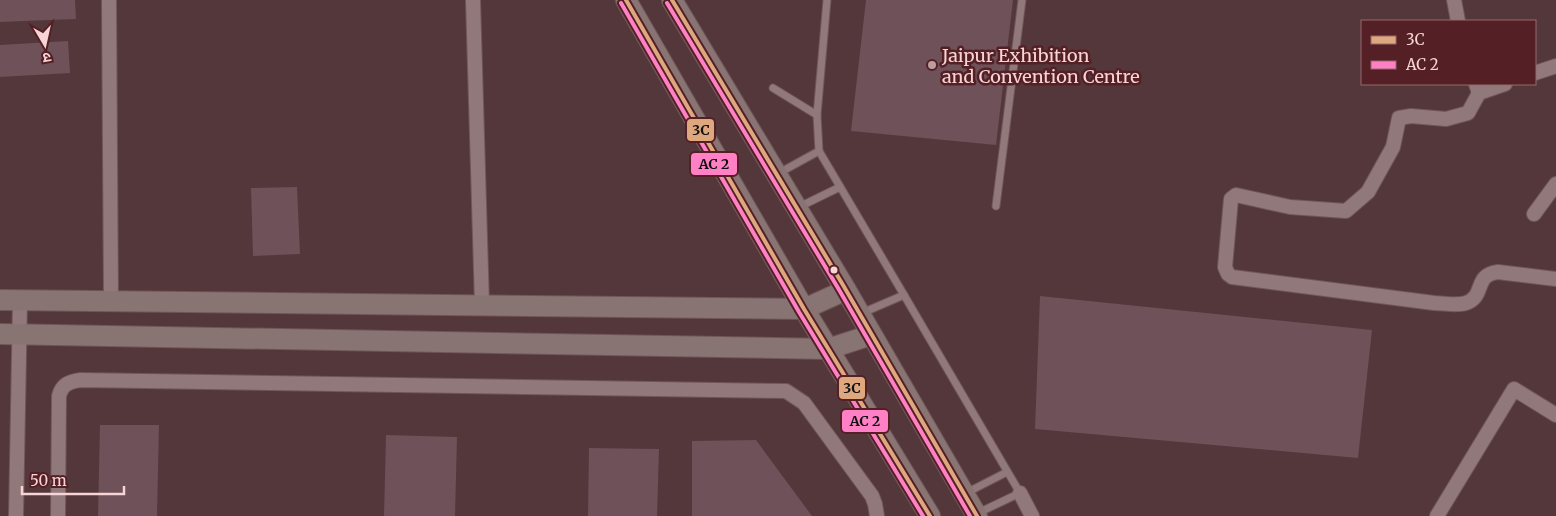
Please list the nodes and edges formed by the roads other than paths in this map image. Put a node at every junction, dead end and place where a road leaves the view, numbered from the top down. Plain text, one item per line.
1 (109, 0) edge
2 (473, 0) edge
3 (626, 0) edge
4 (672, 0) edge
5 (827, 0) edge
6 (1022, 0) edge
7 (1454, 0) edge
8 (1458, 20) edge
9 (1556, 66) edge
10 (1536, 73) edge
11 (1498, 85) edge
12 (773, 88) dead end
13 (1478, 88) edge
14 (817, 115) junction
15 (819, 151) junction
16 (776, 174) junction
17 (1556, 184) edge
18 (840, 187) junction
19 (996, 206) dead end
20 (796, 208) junction
21 (1534, 214) dead end
22 (1556, 278) edge
23 (846, 290) junction
24 (904, 295) junction
25 (10, 300) edge
26 (111, 301) junction
27 (482, 305) junction
28 (804, 309) junction
29 (860, 314) junction
30 (9, 334) edge
31 (871, 335) junction
32 (828, 349) junction
33 (1556, 415) edge
34 (1007, 472) junction
35 (964, 494) junction
36 (1016, 495) junction
37 (976, 515) edge
38 (16, 516) edge
39 (58, 516) edge
40 (877, 516) edge
41 (930, 516) edge
42 (1021, 516) edge
43 (1032, 516) edge
44 (1437, 516) edge

1 - 26 street
2 - 27 street
3 - 28 street
4 - 16 street
5 - 14 lane
6 - 19 lane
7 - 8 street
9 - 10 street
11 - 13 street
12 - 14 lane
13 - 22 street
14 - 15 lane
15 - 16 lane
15 - 18 lane
16 - 20 street
17 - 21 street
18 - 20 lane
18 - 24 lane
20 - 23 street
23 - 28 street
23 - 29 street
24 - 29 lane
24 - 34 lane
25 - 26 street
25 - 30 street
26 - 27 street
27 - 28 street
28 - 32 street
29 - 31 street
30 - 32 street
30 - 38 street
31 - 32 street
31 - 35 street
32 - 41 street
33 - 44 street
34 - 35 lane
34 - 36 lane
35 - 37 street
36 - 37 lane
36 - 42 street
36 - 43 street
39 - 40 street

